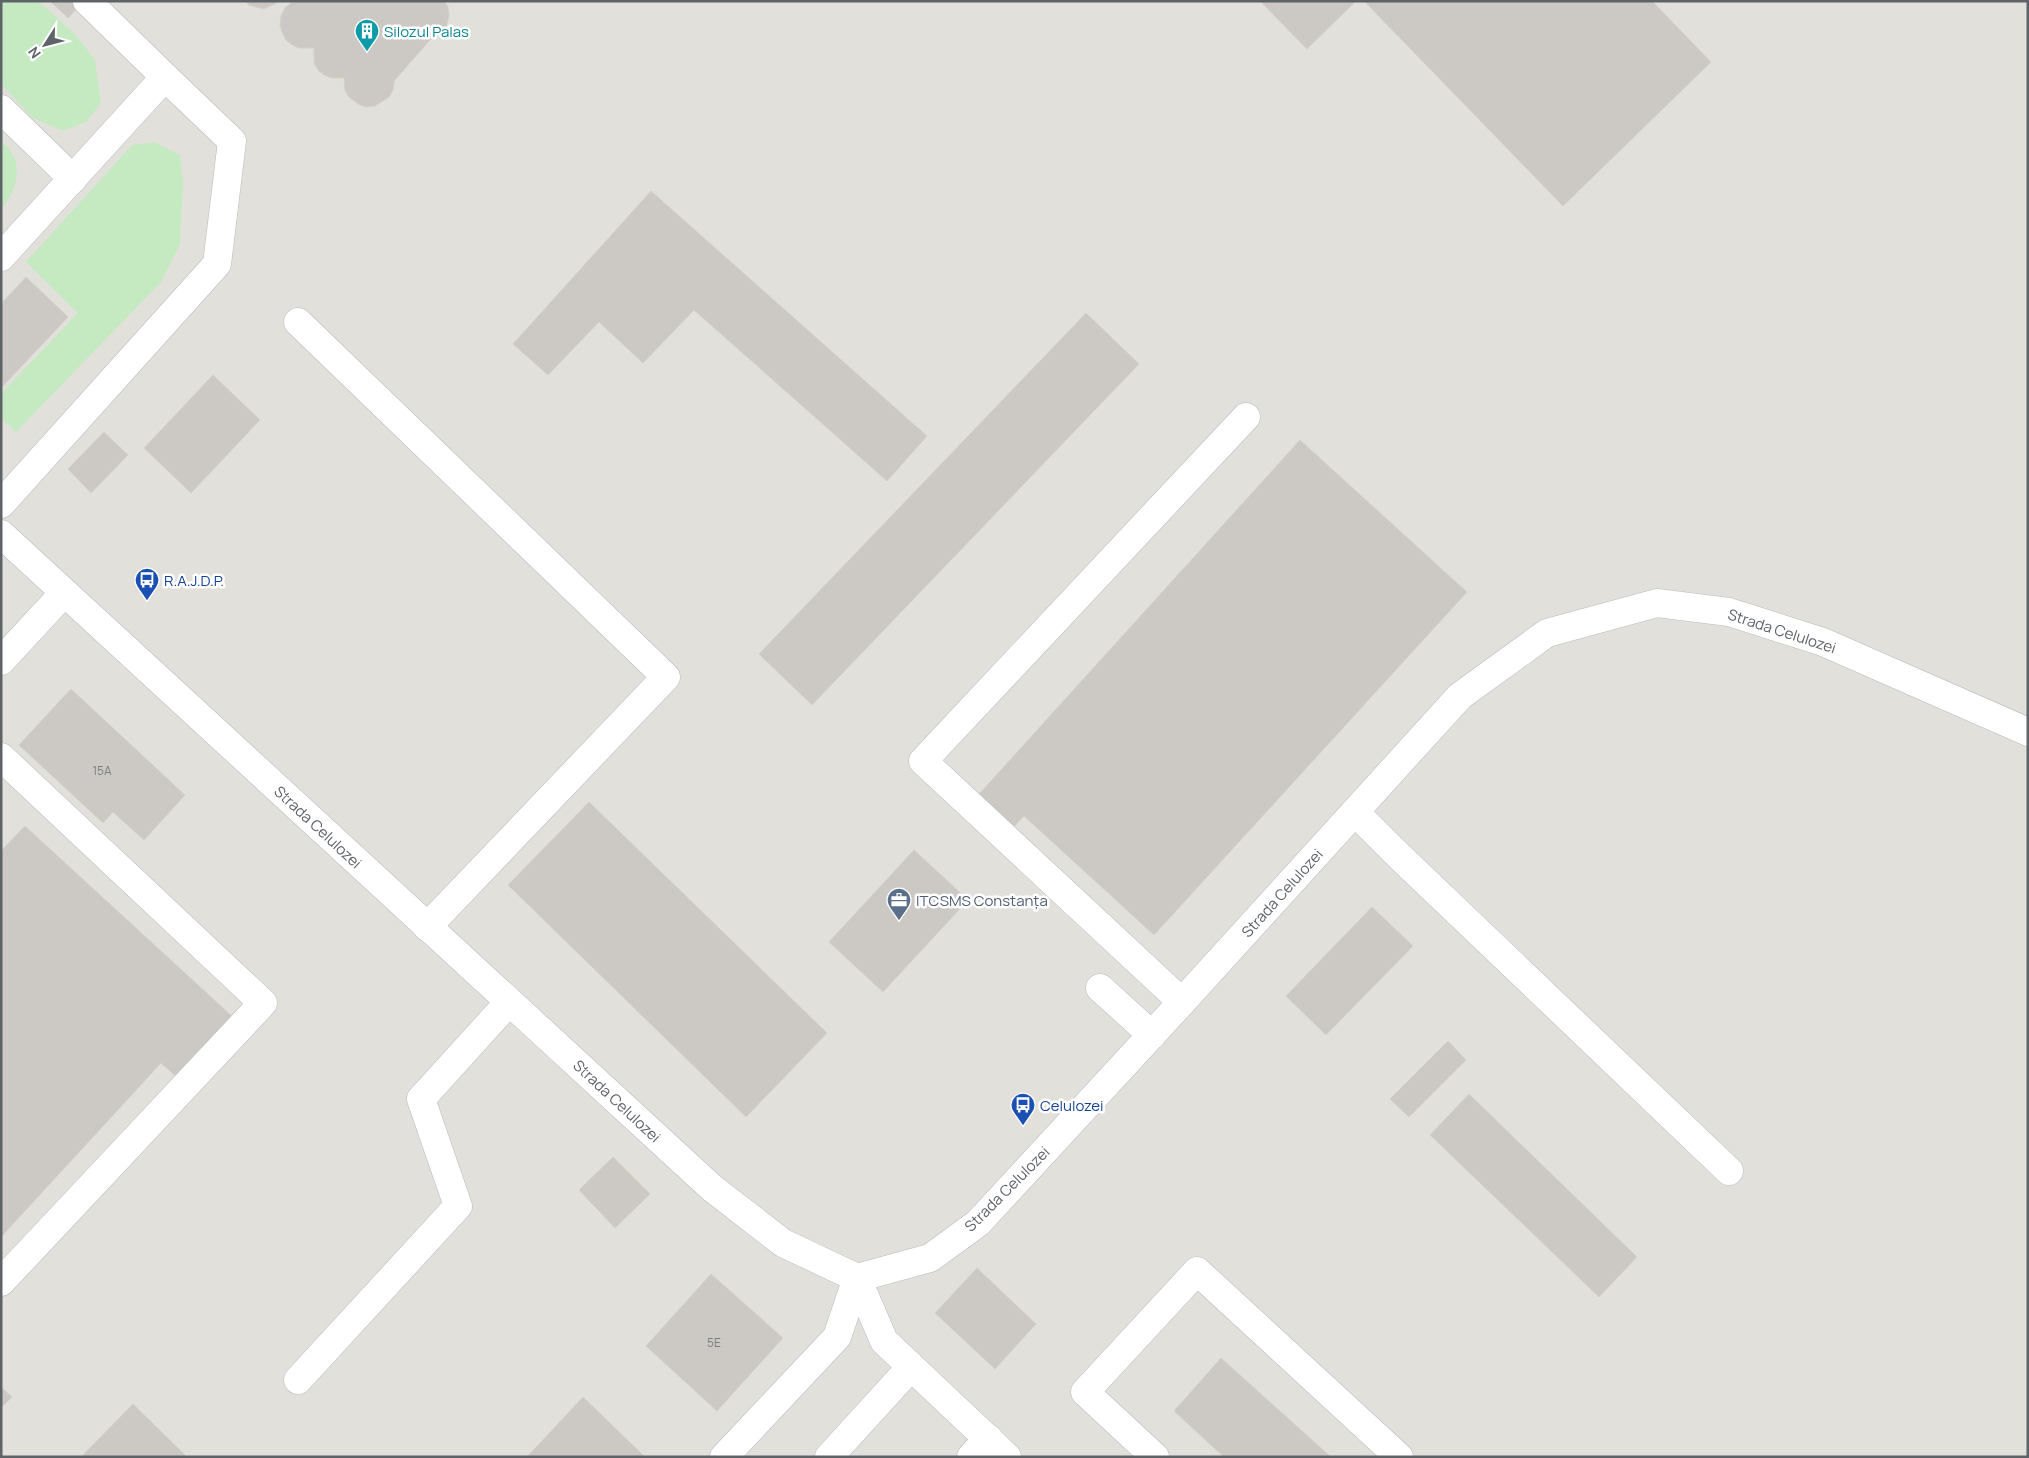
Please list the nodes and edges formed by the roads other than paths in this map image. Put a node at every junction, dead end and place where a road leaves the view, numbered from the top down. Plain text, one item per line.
1 (87, 1) edge
2 (166, 77) junction
3 (1, 109) edge
4 (73, 179) junction
5 (1, 257) edge
6 (298, 322) dead end
7 (1246, 417) dead end
8 (1, 504) edge
9 (1, 534) edge
10 (64, 593) junction
11 (1, 661) edge
12 (2028, 732) edge
13 (1, 757) edge
14 (1355, 812) junction
15 (427, 927) junction
16 (1100, 988) dead end
17 (509, 1002) junction
18 (1182, 1002) junction
19 (1152, 1036) junction
20 (1730, 1171) dead end
21 (856, 1278) junction
22 (1, 1282) edge
23 (911, 1367) junction
24 (298, 1380) dead end
25 (979, 1448) edge
26 (724, 1457) edge
27 (829, 1457) edge
28 (1007, 1457) edge
29 (1155, 1457) edge
30 (1399, 1457) edge

1 - 2 street
2 - 4 street
2 - 8 street
3 - 4 street
4 - 5 street
6 - 15 street
7 - 18 street
9 - 10 street, Strada Celulozei
10 - 11 street
10 - 15 street, Strada Celulozei
12 - 14 street, Strada Celulozei
13 - 22 street
14 - 18 street, Strada Celulozei
14 - 20 street
15 - 17 street, Strada Celulozei
16 - 19 street
17 - 21 street, Strada Celulozei
17 - 24 street
18 - 19 street, Strada Celulozei
19 - 21 street, Strada Celulozei
21 - 23 street
21 - 26 street
23 - 25 street
23 - 27 street
25 - 28 street
29 - 30 street

